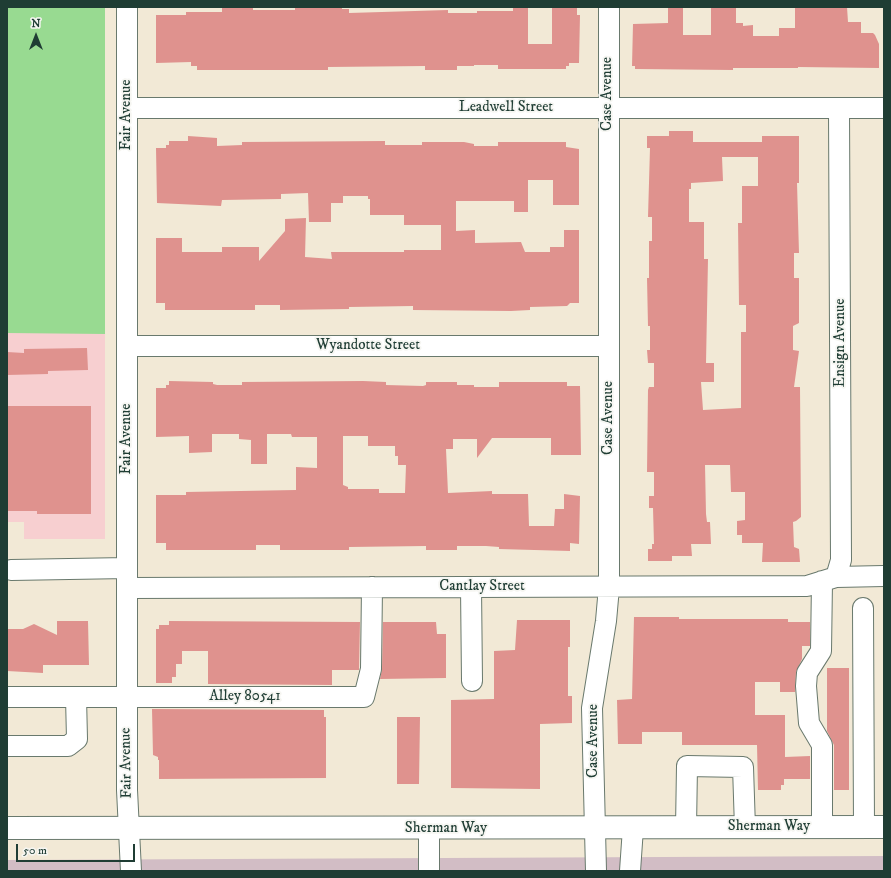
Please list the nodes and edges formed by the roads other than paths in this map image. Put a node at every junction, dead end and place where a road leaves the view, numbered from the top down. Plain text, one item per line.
1 (127, 7) edge
2 (608, 7) edge
3 (127, 108) junction
4 (608, 108) junction
5 (884, 108) edge
6 (839, 109) junction
7 (127, 346) junction
8 (609, 346) junction
9 (127, 568) junction
10 (11, 570) dead end
11 (884, 576) edge
12 (829, 579) junction
13 (127, 588) junction
14 (372, 588) junction
15 (471, 588) junction
16 (609, 588) junction
17 (863, 608) dead end
18 (472, 681) dead end
19 (7, 697) edge
20 (76, 697) junction
21 (127, 697) junction
22 (7, 746) edge
23 (822, 827) junction
24 (874, 827) edge
25 (7, 828) edge
26 (594, 828) junction
27 (633, 828) junction
28 (686, 828) junction
29 (744, 828) junction
30 (129, 829) junction
31 (429, 829) junction
32 (131, 871) edge
33 (429, 871) edge
34 (596, 871) edge
35 (630, 871) edge

1 - 3 street, Fair Avenue
2 - 4 street, Case Avenue
3 - 4 street, Leadwell Street
3 - 7 street, Fair Avenue
4 - 6 street, Leadwell Street
4 - 8 street, Case Avenue
5 - 6 street, Leadwell Street
6 - 12 street, Ensign Avenue
7 - 8 street, Wyandotte Street
7 - 9 street, Fair Avenue
8 - 16 street, Case Avenue
9 - 10 street
9 - 13 street, Fair Avenue
11 - 12 street, Cantlay Street
12 - 16 street, Cantlay Street
12 - 23 street, Ensign Avenue
13 - 14 street, Cantlay Street
13 - 21 street, Fair Avenue
14 - 15 street, Cantlay Street
14 - 21 street, Alley 80541
15 - 16 street, Cantlay Street
15 - 18 street
16 - 26 street, Case Avenue
17 - 24 street
19 - 20 street, Alley 80541
20 - 21 street, Alley 80541
20 - 22 street
21 - 30 street, Fair Avenue
23 - 24 main road, Sherman Way
23 - 29 main road, Sherman Way
25 - 30 main road, Sherman Way
26 - 27 main road, Sherman Way
26 - 31 main road, Sherman Way
26 - 34 street, Case Avenue
27 - 28 main road, Sherman Way
27 - 35 street
28 - 29 main road, Sherman Way
28 - 29 street
30 - 31 main road, Sherman Way
30 - 32 street, Fair Avenue
31 - 33 street

